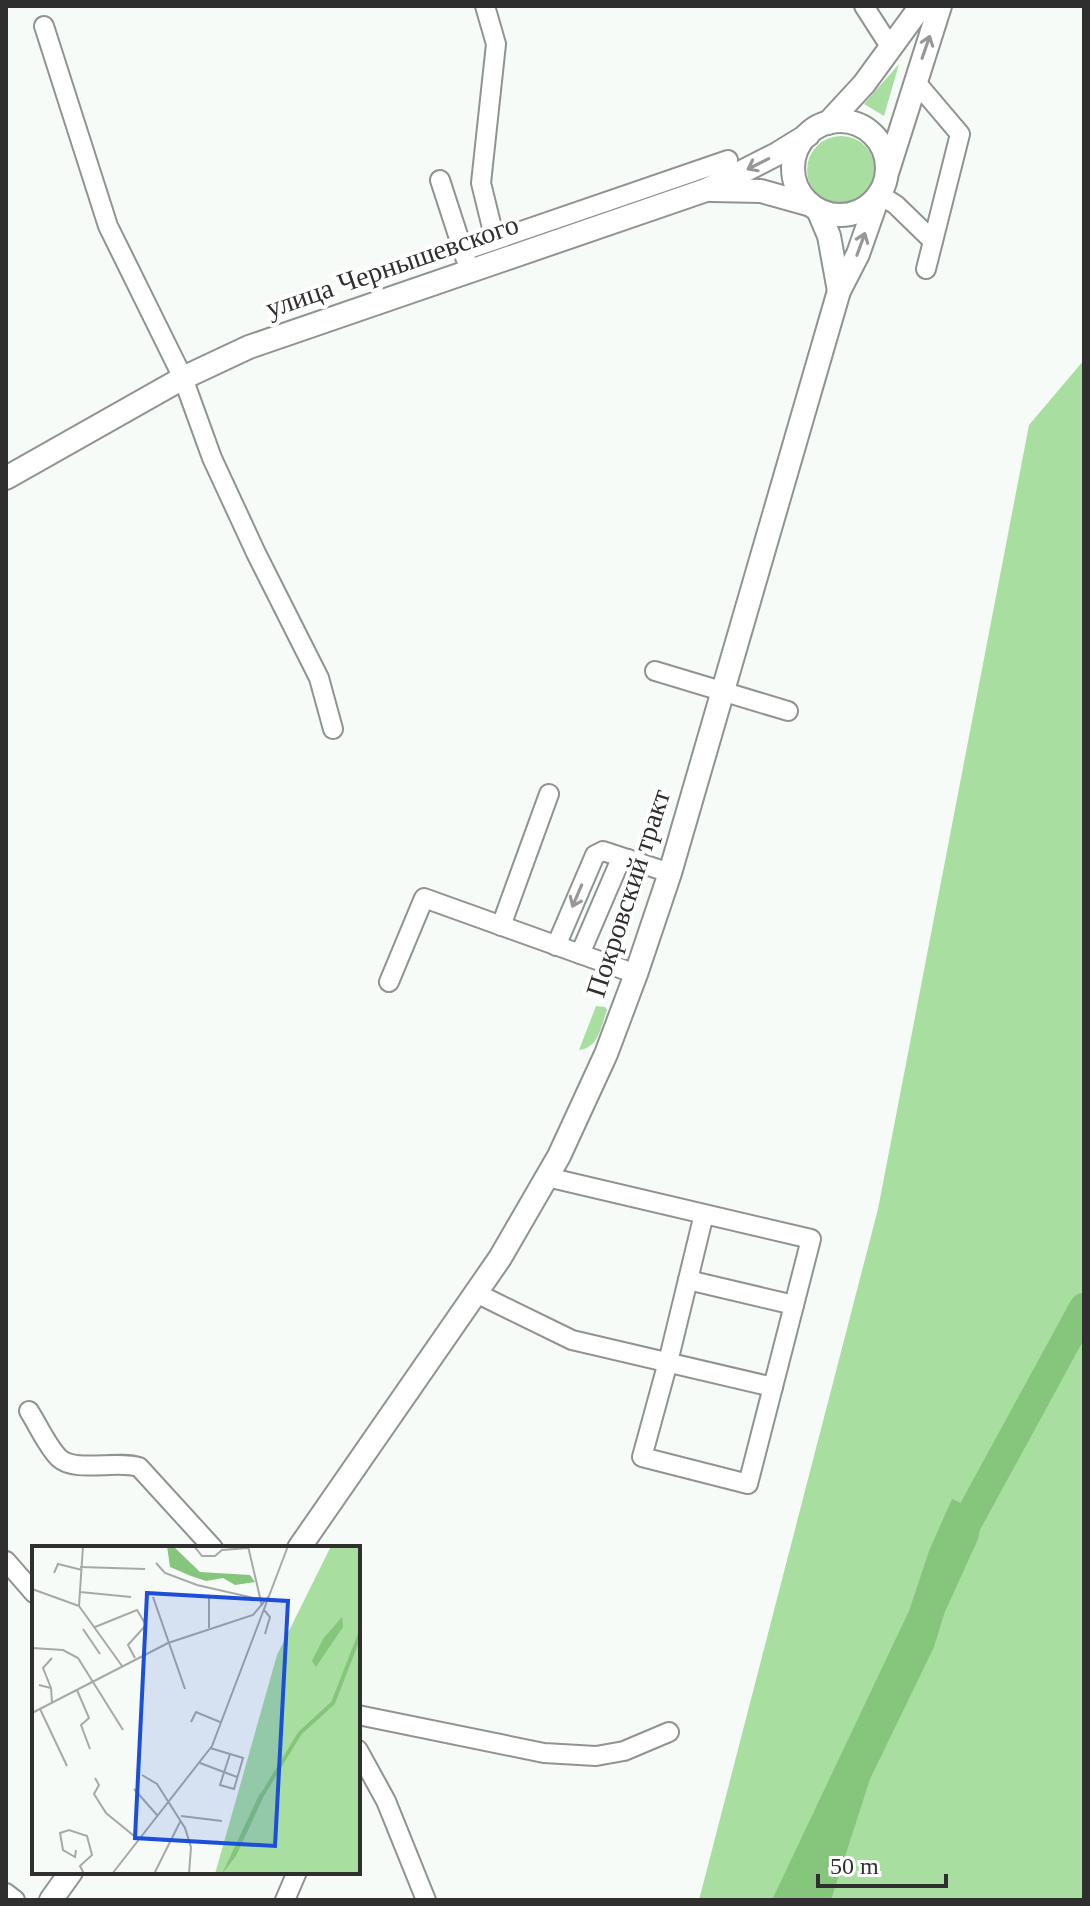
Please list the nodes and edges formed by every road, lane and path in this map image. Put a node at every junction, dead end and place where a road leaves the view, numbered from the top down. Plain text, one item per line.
1 (485, 6) edge
2 (864, 6) edge
3 (921, 6) edge
4 (940, 6) edge
5 (44, 26) dead end
6 (891, 48) junction
7 (915, 81) junction
8 (828, 123) junction
9 (808, 135) junction
10 (728, 160) dead end
11 (440, 180) dead end
12 (883, 184) junction
13 (706, 190) junction
14 (815, 208) junction
15 (495, 240) junction
16 (933, 241) junction
17 (467, 261) junction
18 (926, 269) dead end
19 (839, 291) junction
20 (183, 378) junction
21 (6, 478) edge
22 (655, 671) dead end
23 (722, 691) junction
24 (788, 711) dead end
25 (333, 729) dead end
26 (549, 794) dead end
27 (628, 859) junction
28 (670, 873) junction
29 (501, 926) junction
30 (556, 946) junction
31 (580, 954) junction
32 (636, 974) junction
33 (389, 982) dead end
34 (547, 1177) junction
35 (704, 1214) junction
36 (688, 1280) junction
37 (476, 1293) junction
38 (794, 1305) junction
39 (668, 1362) junction
40 (773, 1387) junction
41 (29, 1411) dead end
42 (211, 1546) edge
43 (300, 1546) edge
44 (6, 1561) edge
45 (32, 1591) edge
46 (360, 1715) edge
47 (669, 1732) dead end
48 (360, 1754) edge
49 (70, 1874) edge
50 (296, 1874) edge
51 (6, 1893) edge
52 (15, 1900) edge
53 (51, 1900) edge
54 (285, 1900) edge
55 (426, 1900) edge

1 - 15 street
2 - 6 street
3 - 6 main road
7 -> 4 main road, Покровский тракт
5 - 20 street
6 - 8 main road
7 - 12 main road, Покровский тракт
7 - 16 street
8 - 9 main road
8 - 12 main road
9 -> 13 main road, улица Чернышевского
9 - 14 main road
10 - 15 street
11 - 17 street
12 - 14 main road
12 - 16 street
19 -> 12 main road, Покровский тракт
13 - 14 main road
13 - 17 main road, улица Чернышевского
14 - 19 main road
15 - 17 street
16 - 18 street
17 - 20 main road, улица Чернышевского
19 - 23 main road, Покровский тракт
20 - 21 main road, улица Чернышевского
20 - 25 street
22 - 23 street
23 - 24 street
23 - 28 main road, Покровский тракт
26 - 29 street
27 - 28 street
27 -> 30 street
27 - 31 street
28 - 32 main road, Покровский тракт
29 - 30 street
29 - 33 street
30 - 31 street
31 - 32 street
32 - 34 main road, Покровский тракт
34 - 35 street
34 - 37 main road, Покровский тракт
35 - 36 street
35 - 38 street
36 - 38 street
36 - 39 street
37 - 39 street
37 - 43 main road, Покровский тракт
38 - 40 street
39 - 40 street
39 - 40 street
41 - 42 street
44 - 45 street
46 - 47 street
48 - 55 street
49 - 53 main road
50 - 54 street
51 - 52 street

